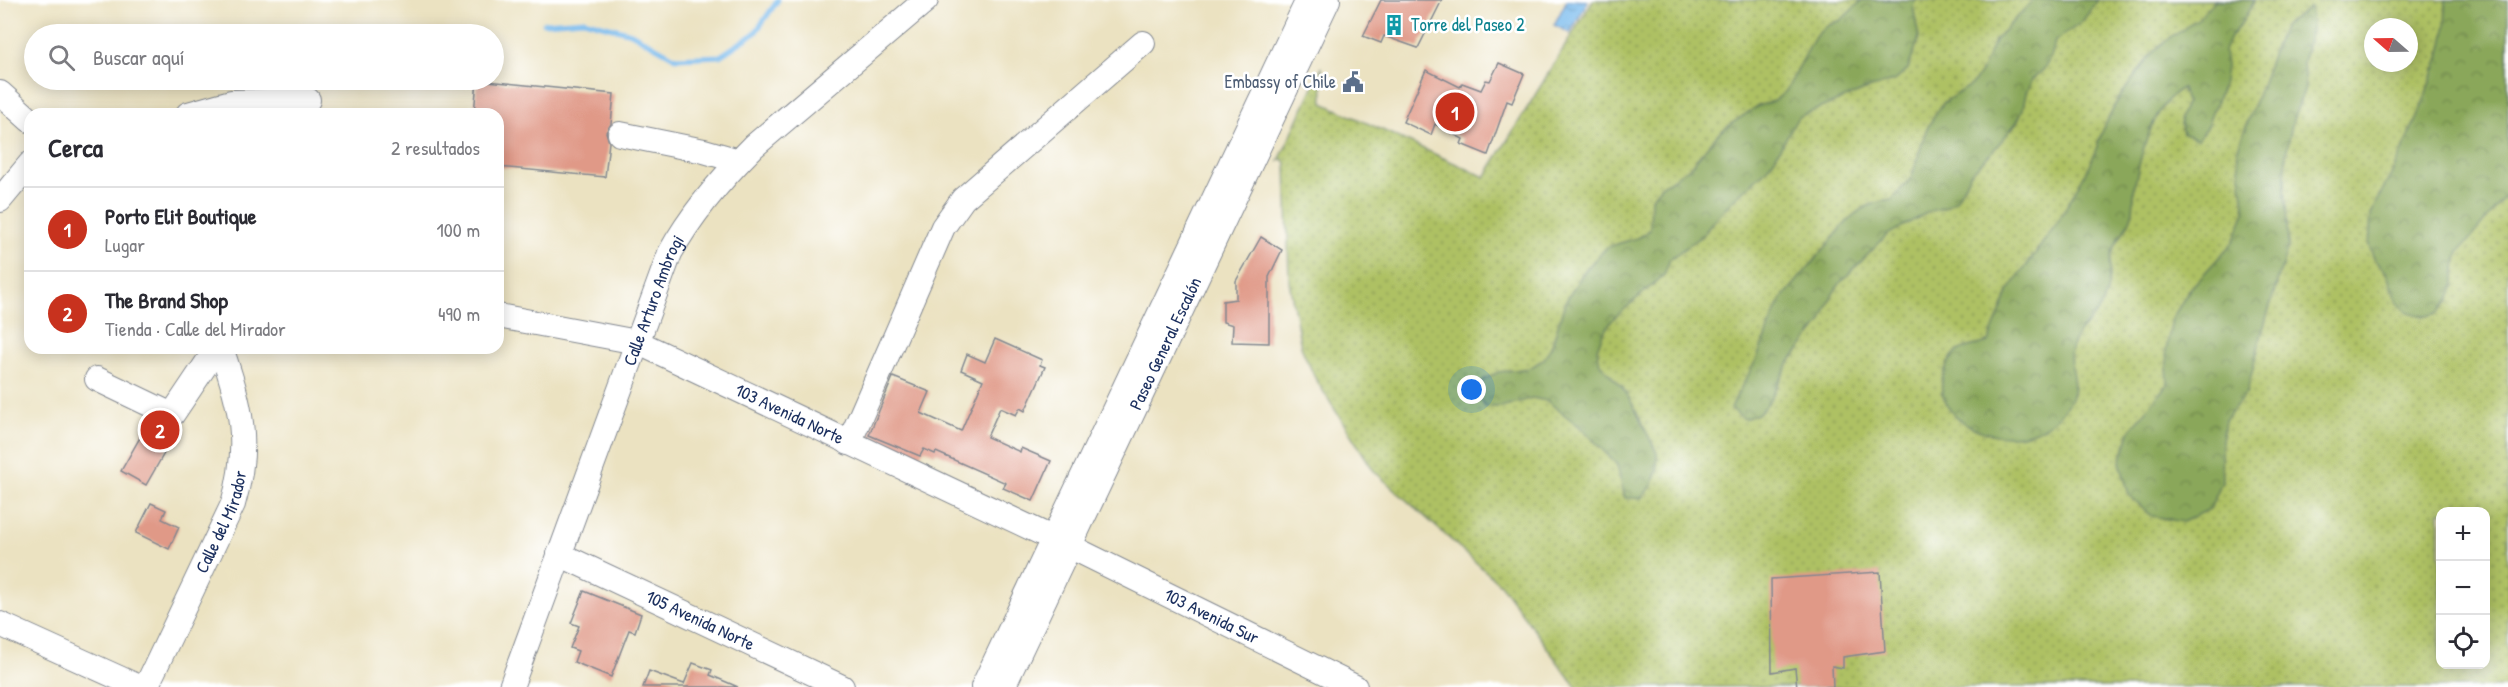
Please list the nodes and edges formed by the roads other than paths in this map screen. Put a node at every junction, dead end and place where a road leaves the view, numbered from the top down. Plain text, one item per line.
1 (926, 0) edge
2 (1308, 0) edge
3 (1328, 0) edge
4 (1143, 43) dead end
5 (0, 93) edge
6 (308, 100) dead end
7 (210, 108) edge
8 (24, 115) edge
9 (620, 134) dead end
10 (739, 161) junction
11 (24, 171) edge
12 (0, 200) edge
13 (504, 317) edge
14 (637, 342) junction
15 (215, 354) edge
16 (221, 354) edge
17 (97, 379) dead end
18 (849, 443) junction
19 (1061, 542) junction
20 (559, 554) junction
21 (0, 624) edge
22 (1351, 686) edge
23 (139, 687) edge
24 (146, 687) edge
25 (511, 687) edge
26 (842, 687) edge
27 (983, 687) edge
28 (1003, 687) edge

1 - 10 street, Calle Arturo Ambrogi
2 - 19 street, Paseo General Escalón
3 - 19 street, Paseo General Escalón
4 - 18 street
5 - 8 street
6 - 7 street
9 - 10 street
10 - 14 street, Calle Arturo Ambrogi
11 - 12 street
13 - 14 street, 103 Avenida Norte
14 - 18 street, 103 Avenida Norte
14 - 20 street, Calle Arturo Ambrogi
15 - 17 street
16 - 24 street, Calle del Mirador
18 - 19 street, 103 Avenida Norte
19 - 22 street, 103 Avenida Sur
19 - 27 street, Paseo General Escalón
19 - 28 street, Paseo General Escalón
20 - 25 street, Calle Arturo Ambrogi
20 - 26 street, 105 Avenida Norte
21 - 23 street

